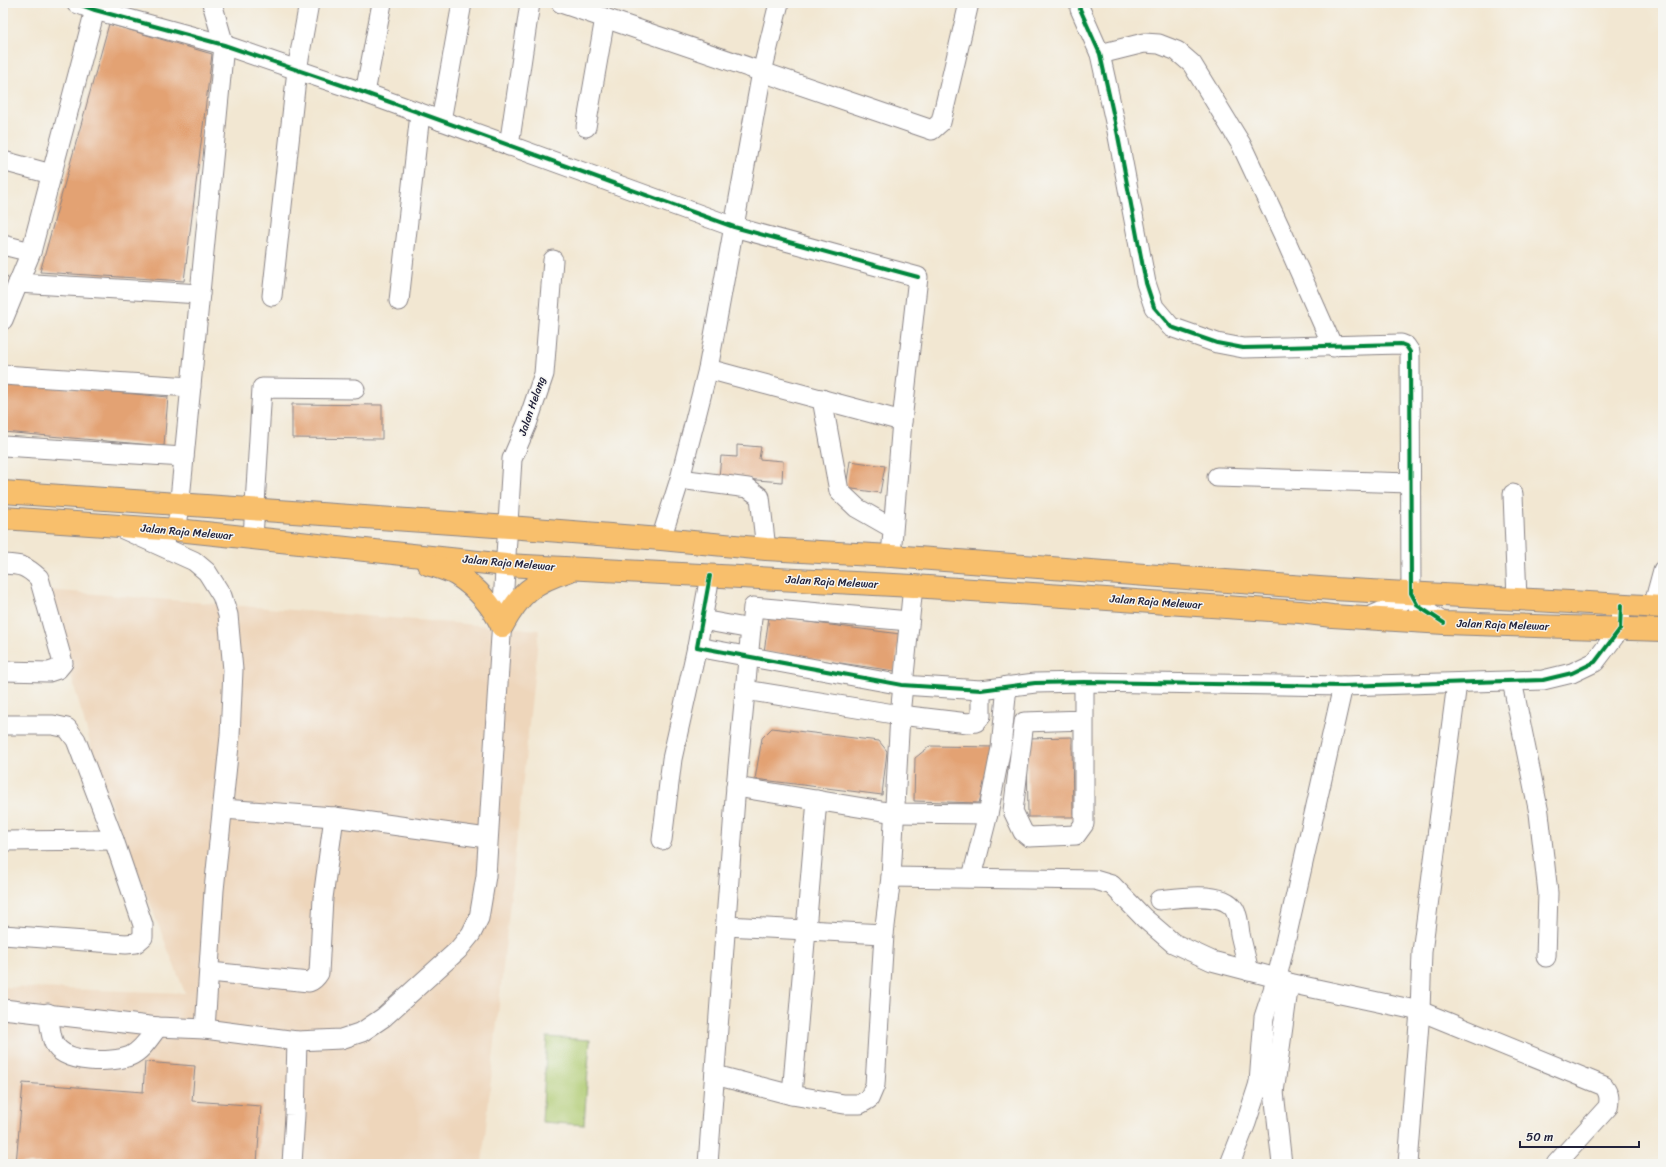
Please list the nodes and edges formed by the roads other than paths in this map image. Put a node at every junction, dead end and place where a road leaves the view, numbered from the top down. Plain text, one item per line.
1 (76, 3) edge
2 (212, 3) edge
3 (309, 3) edge
4 (382, 3) edge
5 (462, 3) edge
6 (530, 3) edge
7 (561, 3) edge
8 (969, 3) edge
9 (776, 4) edge
10 (1080, 9) dead end
11 (95, 10) junction
12 (605, 18) junction
13 (224, 45) junction
14 (1100, 54) junction
15 (297, 70) junction
16 (762, 72) junction
17 (365, 93) junction
18 (420, 114) junction
19 (441, 121) junction
20 (586, 127) dead end
21 (509, 146) junction
22 (3, 161) edge
23 (51, 174) junction
24 (734, 227) junction
25 (3, 245) edge
26 (31, 252) junction
27 (553, 260) dead end
28 (18, 283) junction
29 (200, 294) junction
30 (272, 296) dead end
31 (399, 302) dead end
32 (3, 320) edge
33 (1332, 346) junction
34 (708, 369) junction
35 (3, 375) edge
36 (191, 387) junction
37 (355, 389) dead end
38 (822, 399) junction
39 (902, 421) junction
40 (3, 446) edge
41 (184, 457) junction
42 (1217, 477) dead end
43 (680, 479) junction
44 (1410, 483) junction
45 (3, 492) edge
46 (1513, 494) dead end
47 (180, 505) junction
48 (254, 510) junction
49 (3, 518) edge
50 (117, 526) junction
51 (509, 527) junction
52 (892, 528) junction
53 (177, 530) junction
54 (253, 538) junction
55 (662, 539) junction
56 (766, 549) junction
57 (397, 552) junction
58 (891, 556) junction
59 (3, 564) edge
60 (506, 565) junction
61 (584, 569) junction
62 (1663, 570) edge
63 (710, 576) junction
64 (913, 586) junction
65 (1333, 588) junction
66 (1411, 593) junction
67 (1517, 599) junction
68 (1621, 605) junction
69 (1658, 607) edge
70 (1332, 616) junction
71 (1369, 617) junction
72 (702, 620) junction
73 (909, 621) junction
74 (1444, 623) junction
75 (502, 626) junction
76 (751, 629) junction
77 (1620, 629) junction
78 (1663, 630) edge
79 (697, 647) junction
80 (748, 657) junction
81 (3, 671) edge
82 (1512, 681) junction
83 (1084, 682) junction
84 (1457, 683) junction
85 (902, 685) junction
86 (1007, 686) junction
87 (1343, 686) junction
88 (745, 690) junction
89 (981, 690) junction
90 (900, 715) junction
91 (1084, 720) junction
92 (3, 725) edge
93 (736, 787) junction
94 (817, 800) junction
95 (223, 809) junction
96 (894, 813) junction
97 (988, 814) junction
98 (334, 817) junction
99 (487, 838) junction
100 (114, 840) junction
101 (662, 840) dead end
102 (3, 841) edge
103 (891, 877) junction
104 (972, 877) junction
105 (1159, 900) dead end
106 (726, 926) junction
107 (806, 930) junction
108 (884, 934) junction
109 (3, 935) edge
110 (1546, 957) dead end
111 (1249, 971) junction
112 (210, 972) junction
113 (1283, 981) junction
114 (3, 1009) edge
115 (1420, 1011) junction
116 (48, 1013) junction
117 (158, 1028) junction
118 (205, 1029) junction
119 (297, 1040) junction
120 (715, 1075) junction
121 (1266, 1088) junction
122 (792, 1095) junction
123 (292, 1164) edge
124 (708, 1164) edge
125 (1230, 1164) edge
126 (1282, 1164) edge
127 (1408, 1164) edge
128 (1556, 1164) edge

1 - 11 street
2 - 13 street
3 - 15 street
4 - 17 street
5 - 19 street
6 - 21 street
7 - 12 street
8 - 16 street
9 - 16 street
10 - 14 street
11 - 13 street
11 - 23 street
12 - 16 street
12 - 20 street
13 - 15 street
13 - 29 street
14 - 33 street
14 - 33 street
15 - 17 street
15 - 30 street
16 - 24 street
17 - 18 street
18 - 19 street
18 - 31 street
19 - 21 street
21 - 24 street
22 - 23 street
23 - 26 street
24 - 34 street
24 - 39 street
25 - 26 street
26 - 28 street
27 - 51 street, Jalan Helang
28 - 29 street
28 - 32 street
29 - 36 street
33 - 44 street
34 - 38 street
34 - 43 street
35 - 36 street
36 - 41 street
37 - 48 street
38 - 39 street
38 - 52 street
39 - 52 street
40 - 41 street
41 - 47 street
42 - 44 street
43 - 55 street
43 - 56 street
44 - 66 street
45 - 47 highway
46 - 67 street
47 - 48 highway
47 - 53 street
48 - 51 highway
48 - 54 street
49 - 50 highway, Jalan Raja Melewar
50 - 53 highway, Jalan Raja Melewar
50 - 95 street
51 - 55 highway
51 - 60 street, Jalan Helang
52 - 58 street
53 - 54 highway, Jalan Raja Melewar
54 - 57 highway, Jalan Raja Melewar
55 - 56 highway
56 - 58 highway
57 - 60 highway, Jalan Raja Melewar
57 - 75 highway
58 - 65 highway
59 - 81 street
60 - 61 highway, Jalan Raja Melewar
60 - 75 street, Jalan Helang
61 - 63 highway, Jalan Raja Melewar
61 - 75 highway
62 - 69 street
63 - 64 highway, Jalan Raja Melewar
63 - 72 street
64 - 70 highway, Jalan Raja Melewar
64 - 73 street
65 - 66 highway
65 - 70 highway
66 - 67 highway
66 - 71 street
66 - 74 street
67 - 68 highway
68 - 69 highway
68 - 77 street
70 - 71 highway, Jalan Raja Melewar
71 - 74 highway, Jalan Raja Melewar
72 - 76 street
72 - 79 street
73 - 76 street
73 - 85 street
74 - 77 highway, Jalan Raja Melewar
75 - 99 street, Jalan Helang
76 - 80 street
77 - 78 highway, Jalan Raja Melewar
77 - 82 street
79 - 80 street
79 - 101 street
80 - 85 street
80 - 88 street
82 - 84 street
82 - 110 street
83 - 86 street
83 - 87 street
83 - 91 street
84 - 87 street
84 - 115 street
85 - 89 street
85 - 90 street
86 - 89 street
86 - 97 street
87 - 113 street
88 - 90 street
88 - 93 street
89 - 90 street
90 - 96 street
91 - 91 street
92 - 100 street
93 - 94 street
93 - 106 street
94 - 96 street
94 - 107 street
95 - 98 street
95 - 112 street
96 - 97 street
96 - 103 street
97 - 104 street
98 - 99 street
98 - 112 street
99 - 119 street, Jalan Helang
100 - 102 street
100 - 109 street
103 - 104 street
103 - 108 street
104 - 111 street
105 - 111 street
106 - 107 street
106 - 120 street
107 - 108 street
107 - 122 street
108 - 122 street
111 - 113 street
112 - 118 street
113 - 115 street
113 - 121 street
114 - 116 street, Jalan Helang
115 - 127 street
115 - 128 street
116 - 117 street, Jalan Helang
116 - 117 street
117 - 118 street, Jalan Helang
118 - 119 street, Jalan Helang
119 - 123 street
120 - 122 street
120 - 124 street
121 - 125 street
121 - 126 street

